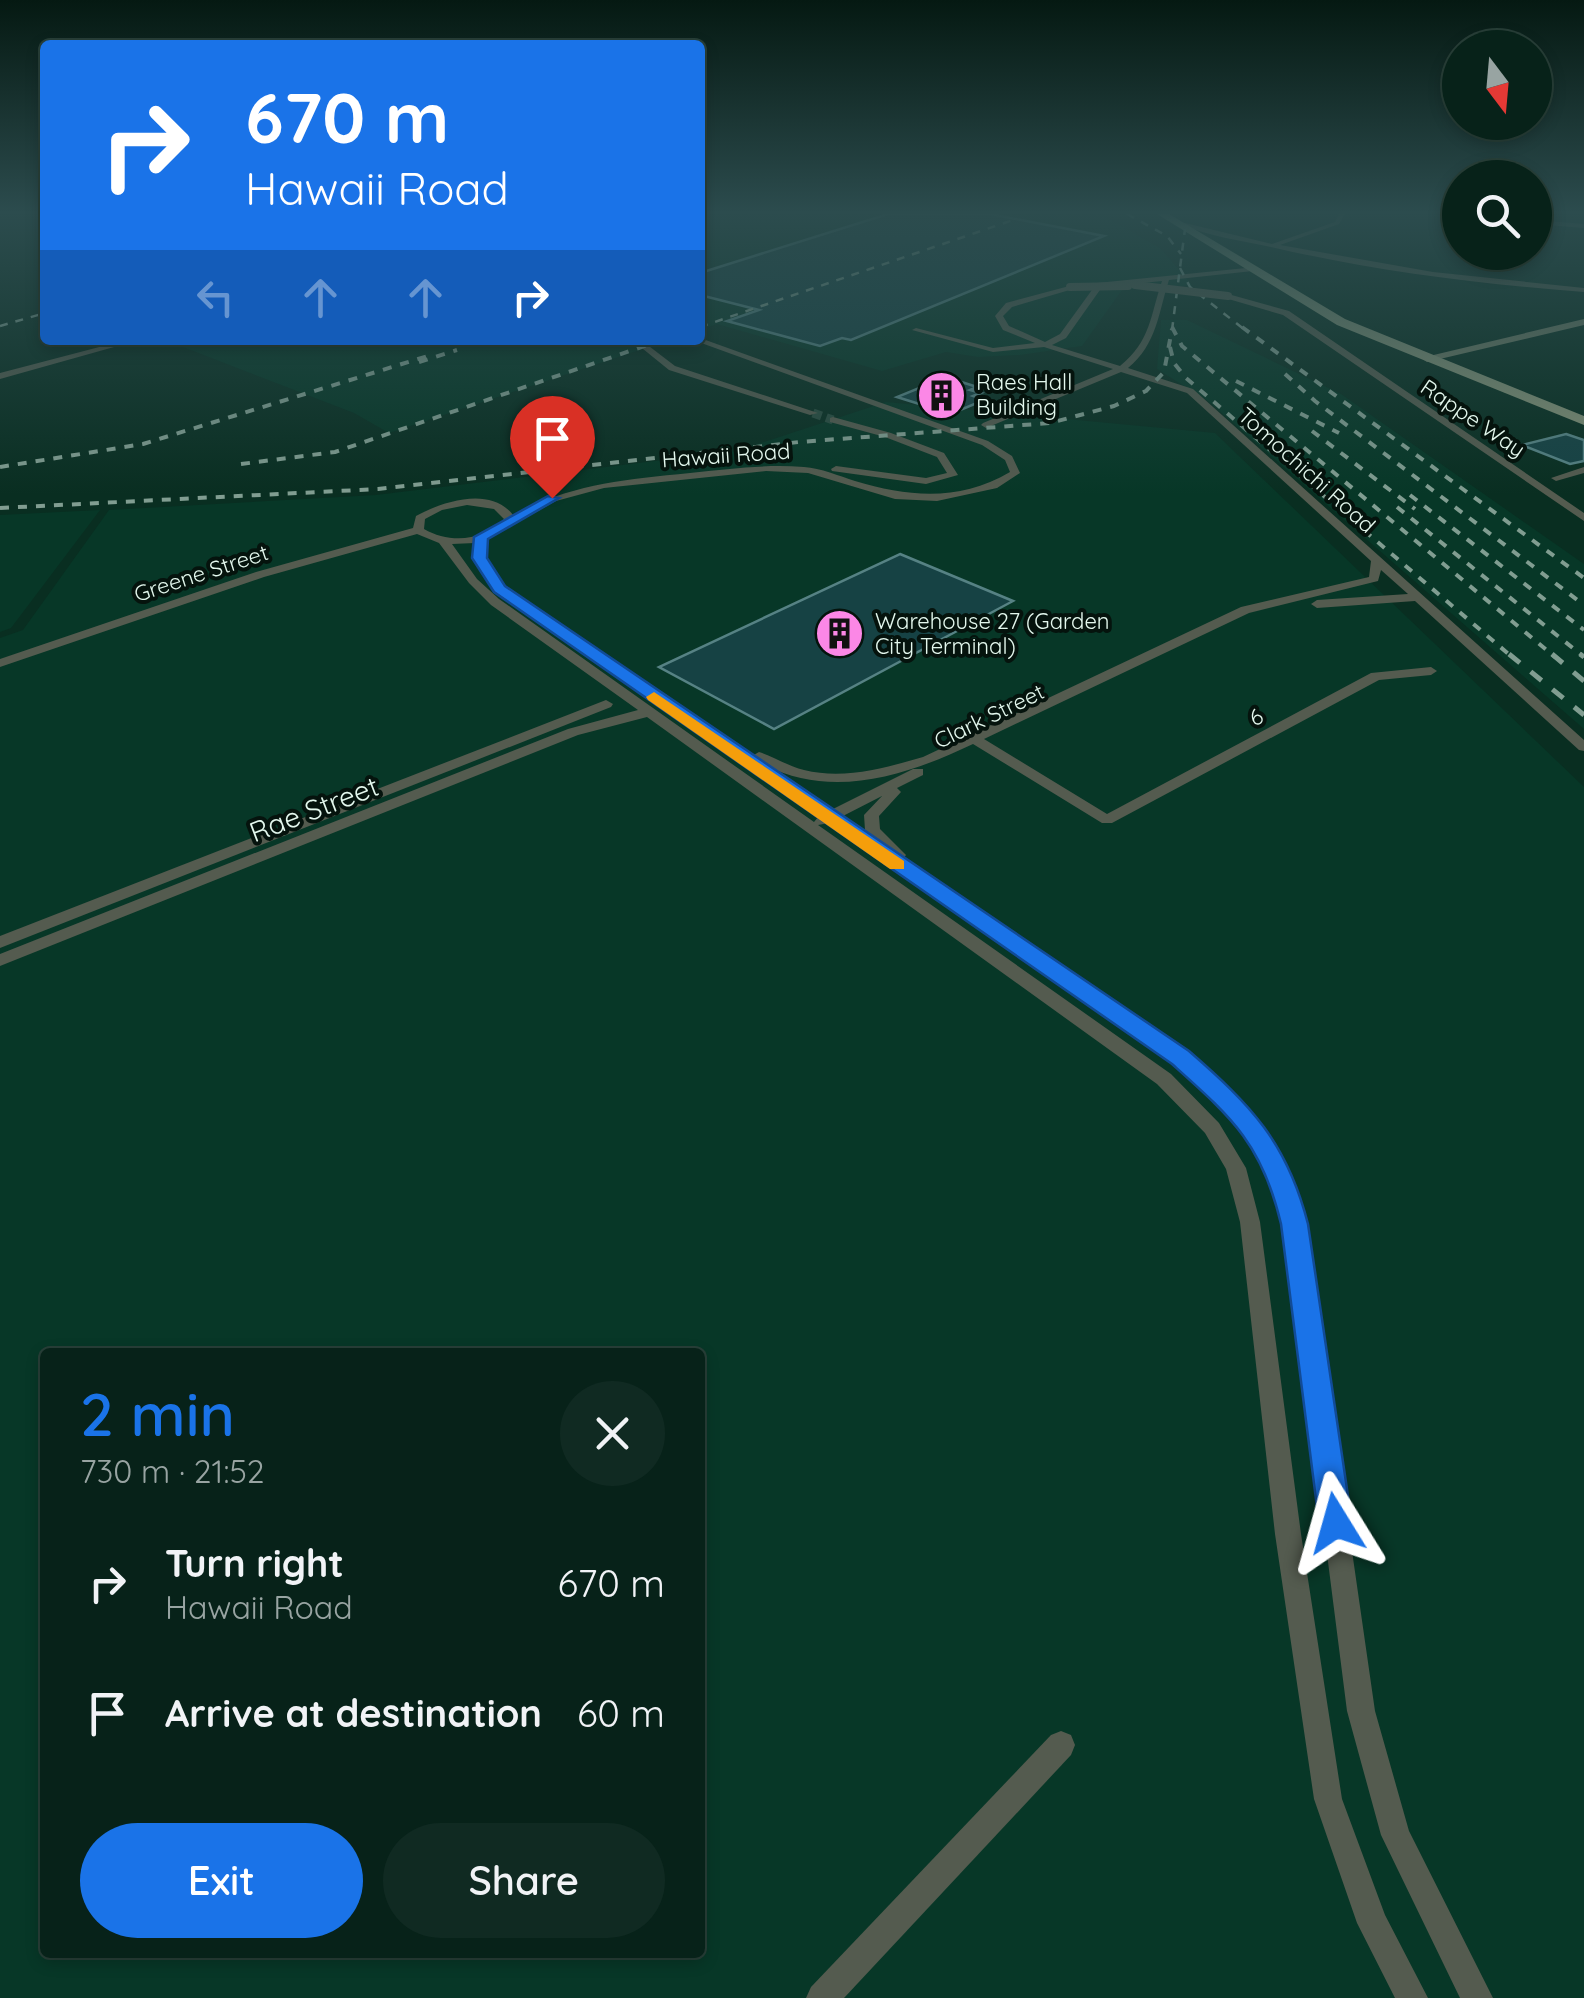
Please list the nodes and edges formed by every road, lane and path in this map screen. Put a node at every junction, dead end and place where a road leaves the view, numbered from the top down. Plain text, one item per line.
1 (1007, 307) edge
2 (1082, 307) edge
3 (1156, 307) edge
4 (1266, 307) edge
5 (1315, 307) edge
6 (1584, 322) edge
7 (916, 330) dead end
8 (705, 343) edge
9 (116, 345) edge
10 (642, 345) edge
11 (1044, 345) junction
12 (1428, 358) junction
13 (1122, 368) junction
14 (0, 376) edge
15 (814, 413) tunnel mouth
16 (833, 420) tunnel mouth
17 (1584, 421) edge
18 (986, 425) dead end
19 (1584, 470) edge
20 (1556, 478) dead end
21 (504, 509) junction
22 (1584, 518) edge
23 (508, 522) junction
24 (418, 530) junction
25 (481, 537) junction
26 (444, 540) junction
27 (1378, 561) junction
28 (1418, 597) junction
29 (0, 663) edge
30 (1430, 671) dead end
31 (606, 704) dead end
32 (670, 708) junction
33 (648, 712) junction
34 (977, 741) junction
35 (1584, 747) edge
36 (923, 766) junction
37 (820, 822) junction
38 (962, 910) junction
39 (0, 942) edge
40 (0, 960) edge
41 (1062, 1744) dead end
42 (822, 1998) edge
43 (1412, 1998) edge
44 (1477, 1998) edge

1 - 11 street, Rappe Way, bridge
2 - 11 street
3 - 13 street
4 - 22 street, Rappe Way, bridge
5 - 12 main road
6 - 12 street
7 - 11 street
8 - 23 street, Hawaii Road
9 - 14 street
10 - 15 street, Hawaii Road
11 - 13 street, Tomochichi Road
12 - 17 main road
13 - 18 street
13 - 27 street, Tomochichi Road
16 - 21 street, Hawaii Road
19 - 20 street
21 - 23 street
21 - 24 street, Greene Street
23 - 25 street
24 - 26 street
24 - 29 street, Greene Street
25 - 26 street
25 - 32 street
26 - 33 street
27 - 28 street, Tomochichi Road
27 - 34 street, Clark Street
28 - 34 street, Clark Street
28 - 35 street, Tomochichi Road
30 - 34 street, 6
31 - 39 street, Rae Street
32 - 36 street
32 - 37 street
33 - 37 street
33 - 40 street, Rae Street
34 - 36 street, Clark Street
36 - 37 street, Clark Street
36 - 38 street
37 - 38 street
37 - 43 street
38 - 44 street
41 - 42 street

